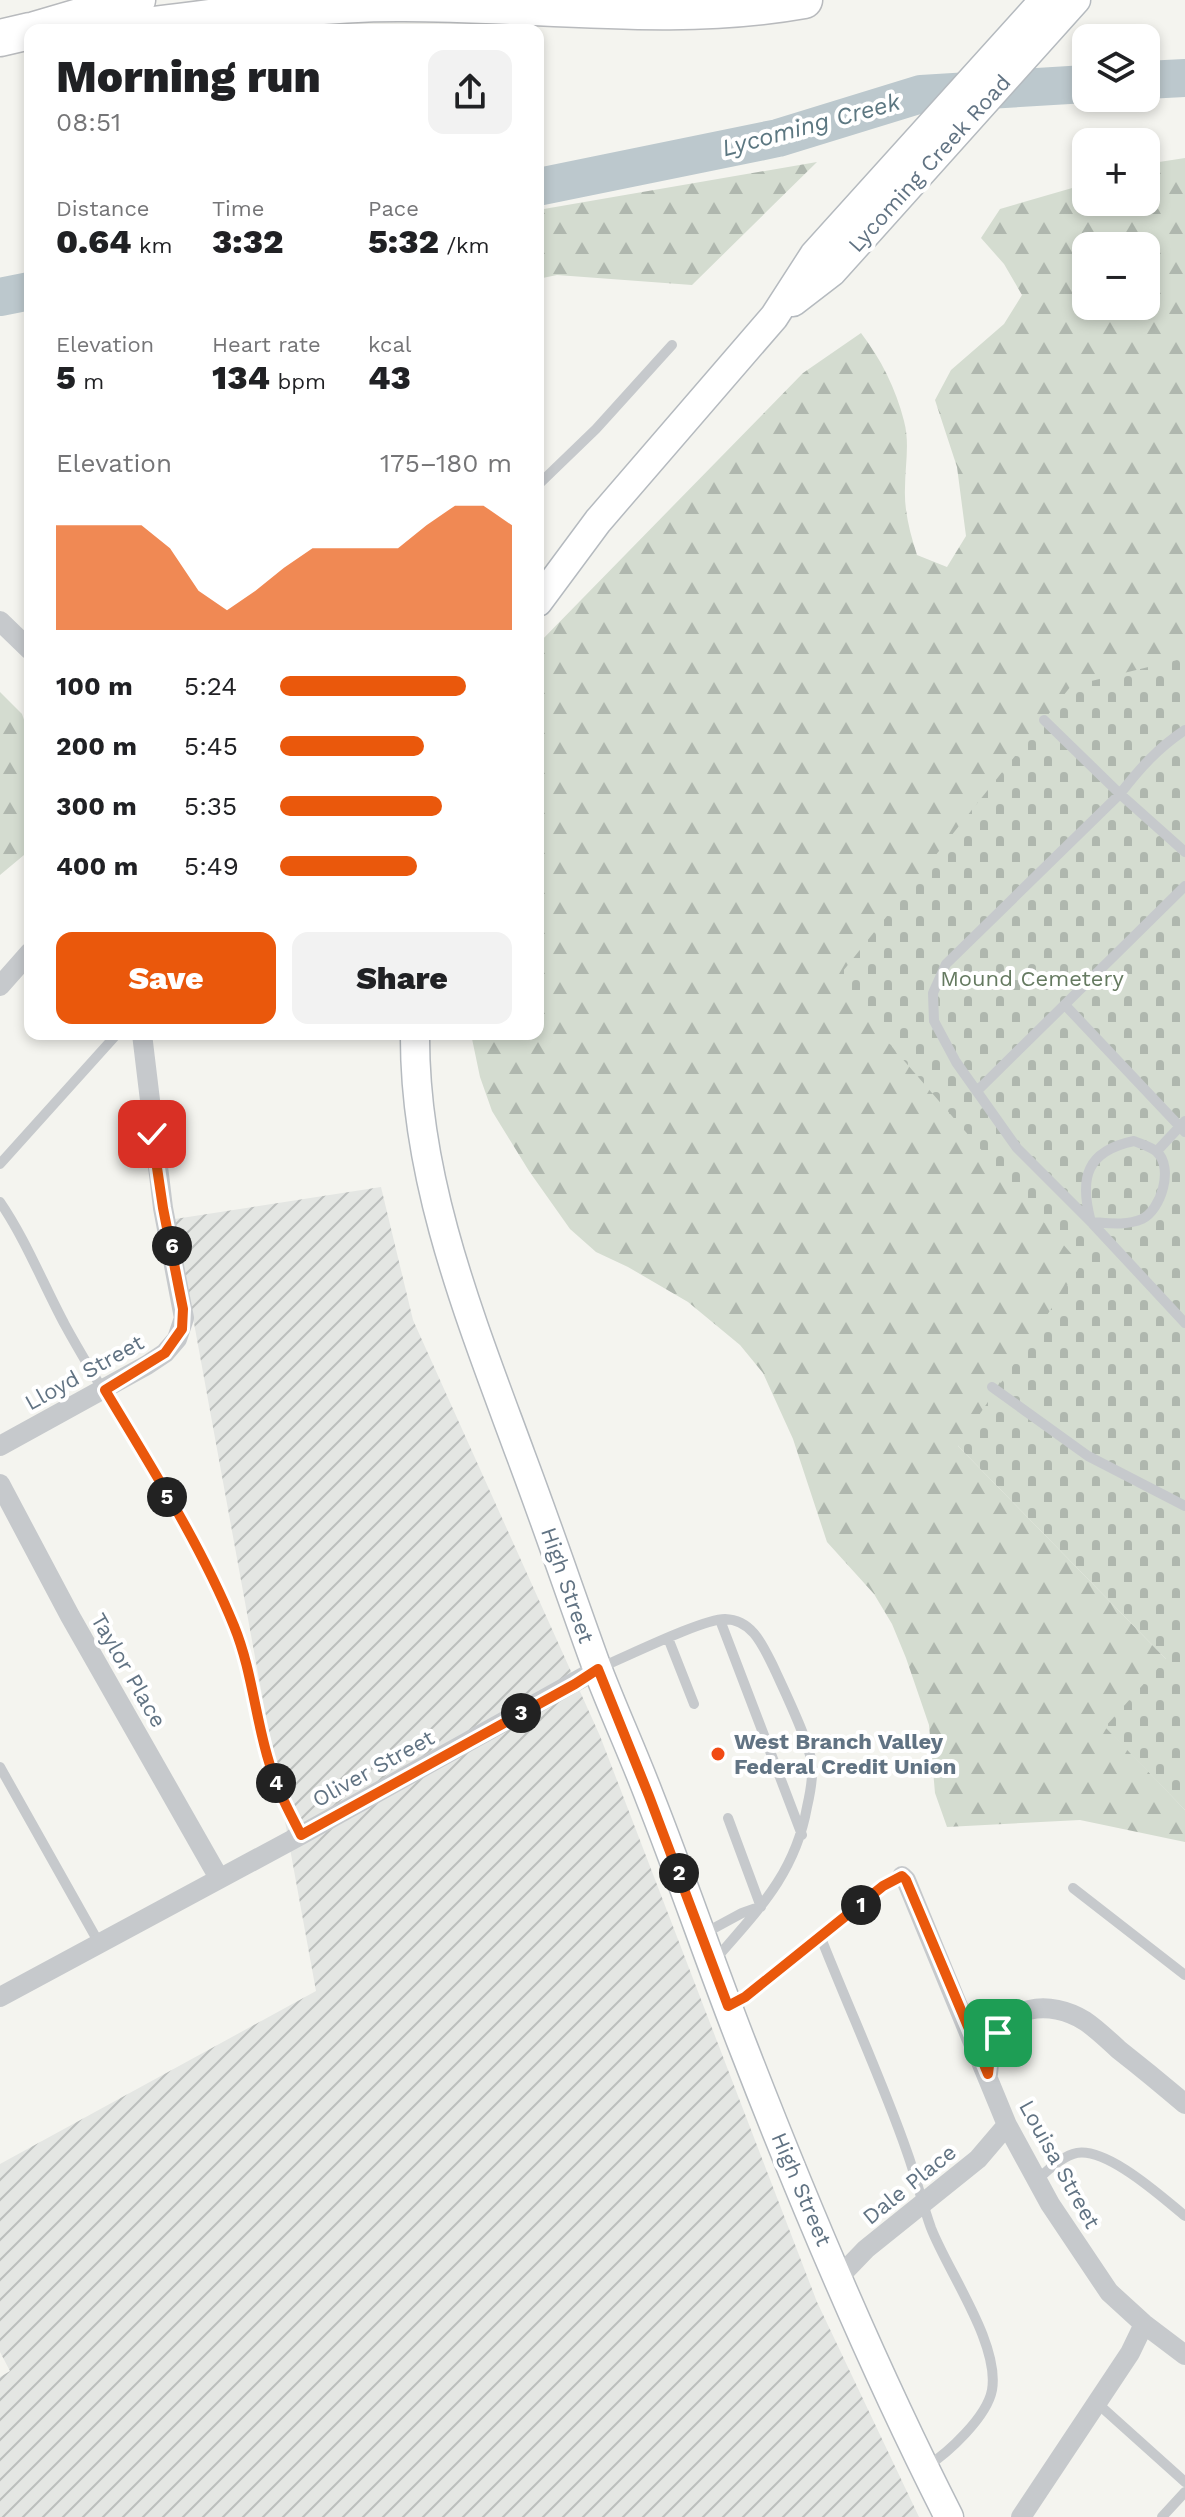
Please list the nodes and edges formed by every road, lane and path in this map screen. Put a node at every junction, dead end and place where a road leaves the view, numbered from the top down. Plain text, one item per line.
1 (137, 0) edge
2 (804, 0) edge
3 (1044, 0) edge
4 (1076, 0) edge
5 (56, 24) edge
6 (168, 24) edge
7 (24, 33) edge
8 (24, 39) edge
9 (0, 40) edge
10 (774, 317) junction
11 (672, 345) dead end
12 (544, 479) edge
13 (544, 594) edge
14 (0, 621) edge
15 (24, 644) edge
16 (1044, 720) dead end
17 (1185, 730) edge
18 (1120, 794) junction
19 (1185, 852) edge
20 (1185, 886) edge
21 (24, 959) edge
22 (0, 986) edge
23 (1065, 1005) junction
24 (112, 1040) edge
25 (143, 1040) edge
26 (415, 1040) edge
27 (978, 1090) junction
28 (1183, 1127) edge
29 (1157, 1151) junction
30 (0, 1164) edge
31 (0, 1202) edge
32 (1091, 1222) junction
33 (1185, 1323) edge
34 (992, 1387) dead end
35 (105, 1390) junction
36 (0, 1446) edge
37 (0, 1484) edge
38 (1185, 1506) edge
39 (720, 1620) junction
40 (668, 1638) junction
41 (598, 1669) junction
42 (694, 1704) dead end
43 (0, 1767) edge
44 (728, 1818) dead end
45 (301, 1835) junction
46 (802, 1835) junction
47 (902, 1876) joint
48 (219, 1878) junction
49 (1073, 1888) dead end
50 (761, 1907) junction
51 (702, 1936) junction
52 (821, 1938) junction
53 (99, 1943) junction
54 (712, 1964) junction
55 (1185, 1975) edge
56 (0, 1997) edge
57 (728, 2006) junction
58 (988, 2074) junction
59 (1185, 2104) edge
60 (1007, 2125) junction
61 (1037, 2180) junction
62 (924, 2205) junction
63 (1185, 2216) edge
64 (839, 2277) junction
65 (1144, 2324) junction
66 (1185, 2355) edge
67 (1097, 2403) junction
68 (924, 2468) junction
69 (1185, 2482) edge
70 (1185, 2492) edge
71 (949, 2517) edge
72 (1021, 2517) edge
73 (1162, 2517) edge

1 - 5 highway
2 - 6 highway
3 - 10 main road, Lycoming Creek Road
4 - 10 main road, Lycoming Creek Road
7 - 9 highway
8 - 9 highway
10 - 13 main road, Lycoming Creek Road
11 - 12 lane
14 - 15 street
16 - 18 lane
17 - 18 lane
18 - 19 lane
18 - 27 lane
20 - 23 lane
21 - 22 street
23 - 27 lane
23 - 28 lane
24 - 30 lane
25 - 35 street, Lloyd Street
26 - 41 main road, High Street
27 - 32 lane
28 - 29 lane
29 - 32 lane
29 - 32 lane
31 - 35 lane
32 - 33 lane
34 - 38 lane
35 - 36 street, Lloyd Street
35 - 45 lane
37 - 48 street, Taylor Place
39 - 40 lane
39 - 46 lane
39 - 46 lane
40 - 41 lane
40 - 42 lane
41 - 45 street, Oliver Street
41 - 51 main road, High Street
43 - 53 lane
44 - 50 lane
45 - 48 street, Oliver Street
46 - 50 lane
47 - 52 lane
47 - 58 street, Louisa Street
48 - 53 street, Oliver Street
49 - 55 lane
50 - 51 lane
50 - 54 lane
51 - 54 main road, High Street
52 - 57 lane
52 - 62 lane
53 - 56 street, Oliver Street
54 - 57 main road, High Street
57 - 64 main road, High Street
58 - 59 street
58 - 60 street, Louisa Street
60 - 61 street, Louisa Street
60 - 62 street, Dale Place
61 - 63 lane
61 - 65 street, Louisa Street
62 - 64 street, Dale Place
62 - 68 lane
64 - 68 main road, High Street
65 - 66 street, Louisa Street
65 - 67 street
67 - 69 lane
67 - 72 street
68 - 71 main road, High Street
70 - 73 lane

